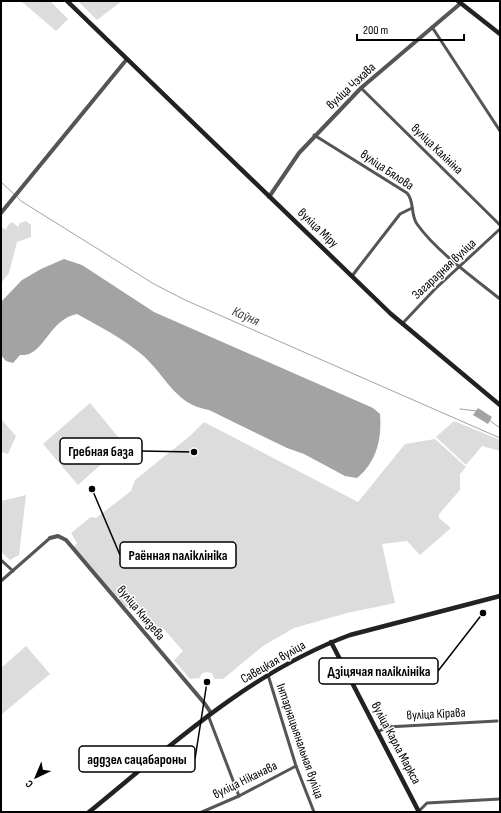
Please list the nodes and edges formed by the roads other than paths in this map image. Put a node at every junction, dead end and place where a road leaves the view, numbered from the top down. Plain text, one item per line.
1 (67, 1) edge
2 (459, 2) edge
3 (432, 27) junction
4 (500, 34) edge
5 (127, 59) junction
6 (361, 88) junction
7 (500, 131) edge
8 (314, 135) junction
9 (269, 197) junction
10 (412, 208) junction
11 (1, 213) edge
12 (500, 225) edge
13 (500, 229) edge
14 (460, 266) junction
15 (352, 276) junction
16 (500, 299) edge
17 (402, 324) junction
18 (500, 406) edge
19 (50, 538) joint
20 (1, 560) edge
21 (13, 571) junction
22 (1, 581) edge
23 (500, 596) edge
24 (331, 642) junction
25 (268, 676) junction
26 (210, 714) junction
27 (497, 721) dead end
28 (378, 732) junction
29 (296, 766) junction
30 (239, 796) junction
31 (500, 799) edge
32 (89, 812) edge
33 (202, 812) edge
34 (314, 812) edge
35 (419, 812) edge

1 - 5 main road, вуліца Міру
2 - 3 street, вуліца Чэхава
2 - 4 main road
3 - 6 street, вуліца Чэхава
3 - 7 street
5 - 9 main road, вуліца Міру
5 - 11 street
6 - 8 street, вуліца Чэхава
6 - 12 street, вуліца Калініна
8 - 9 street, вуліца Чэхава
8 - 10 street, вуліца Бялова
9 - 15 main road, вуліца Міру
10 - 14 street, вуліца Бялова
10 - 15 street
13 - 14 street, Загарадная вуліца
14 - 16 street, вуліца Бялова
14 - 17 street, Загарадная вуліца
15 - 17 main road, вуліца Міру
17 - 18 main road, вуліца Міру
19 - 21 street
19 - 26 street, вуліца Князева
20 - 21 street
21 - 22 street
23 - 24 main road, Савецкая вуліца
24 - 25 main road, Савецкая вуліца
24 - 28 main road, вуліца Карла Маркса
25 - 26 main road, Савецкая вуліца
25 - 29 street, Інтэрнацыянальная вуліца
26 - 30 street
26 - 32 main road, Савецкая вуліца
27 - 28 street, вуліца Кірава
28 - 35 main road, вуліца Карла Маркса
29 - 30 street, вуліца Ніканава
29 - 34 street, Інтэрнацыянальная вуліца
30 - 33 street, вуліца Ніканава
31 - 35 street

